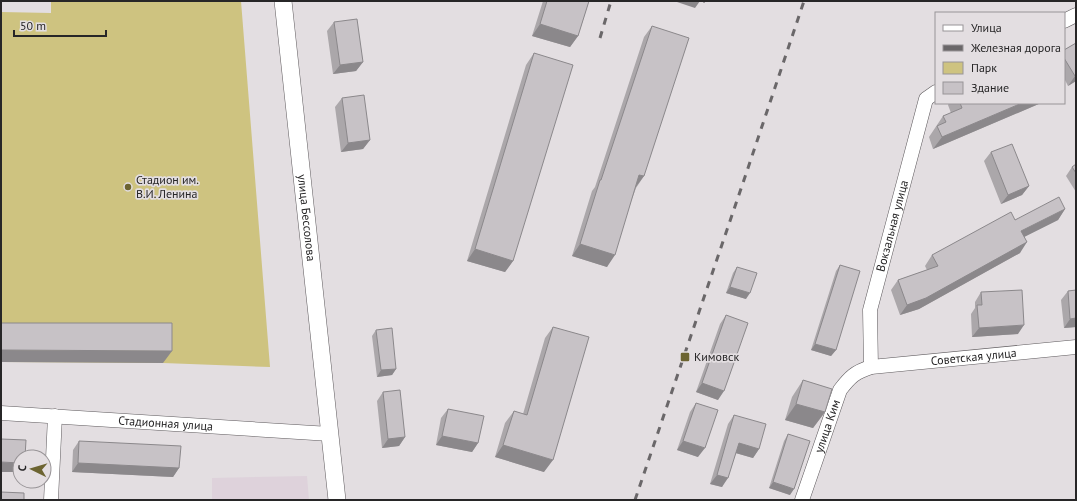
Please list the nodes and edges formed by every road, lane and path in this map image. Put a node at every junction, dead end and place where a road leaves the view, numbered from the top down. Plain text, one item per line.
1 (284, 1) edge
2 (1076, 15) edge
3 (1065, 20) edge
4 (935, 93) edge
5 (1076, 347) edge
6 (870, 366) junction
7 (1, 413) edge
8 (55, 416) junction
9 (330, 434) junction
10 (51, 500) edge
11 (338, 500) edge
12 (802, 500) edge

1 - 9 main road, улица Бессолова
2 - 3 street
4 - 6 street, Вокзальная улица
5 - 6 street, Советская улица
6 - 12 street, улица Ким
7 - 8 street, Стадионная улица
8 - 9 street, Стадионная улица
8 - 10 street
9 - 11 main road, улица Бессолова

